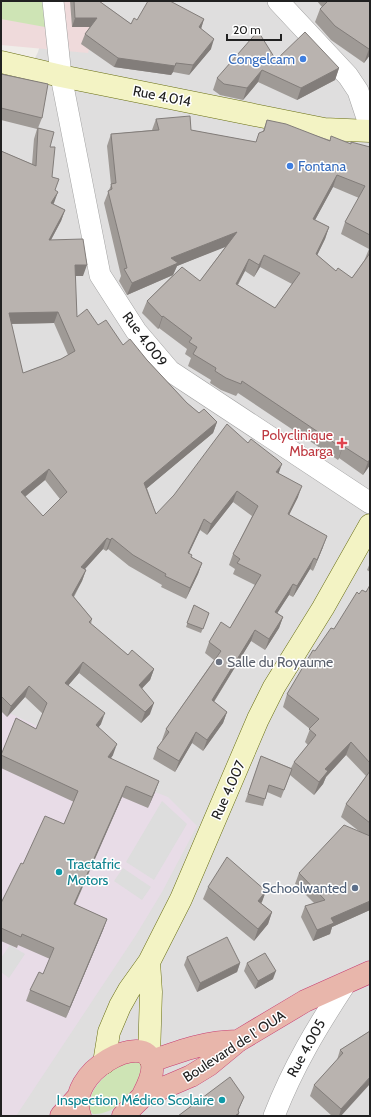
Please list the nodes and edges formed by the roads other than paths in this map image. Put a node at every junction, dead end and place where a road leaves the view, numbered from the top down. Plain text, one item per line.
1 (53, 1) edge
2 (278, 1) edge
3 (1, 62) edge
4 (61, 76) junction
5 (370, 127) edge
6 (324, 129) junction
7 (370, 131) edge
8 (370, 148) edge
9 (370, 503) edge
10 (370, 525) edge
11 (149, 962) junction
12 (370, 972) edge
13 (346, 983) junction
14 (238, 1041) junction
15 (150, 1059) junction
16 (104, 1063) junction
17 (142, 1097) junction
18 (79, 1107) edge
19 (124, 1115) edge
20 (60, 1116) edge
21 (274, 1116) edge

1 - 4 street, Rue 4.009
2 - 5 street
3 - 4 main road, Rue 4.014
4 - 6 main road, Rue 4.014
4 - 9 street, Rue 4.009
6 - 7 main road
6 - 8 main road
10 - 11 main road, Rue 4.007
11 - 15 main road
11 - 16 main road, Rue 4.007
12 - 13 highway, Boulevard de l' OUA
13 - 14 highway, Boulevard de l' OUA
13 - 21 street, Rue 4.005
14 - 15 highway
14 - 17 highway, Boulevard de l' OUA
15 - 16 highway
15 - 17 highway
16 - 18 highway
17 - 19 highway, Boulevard de l' OUA
18 - 20 highway

